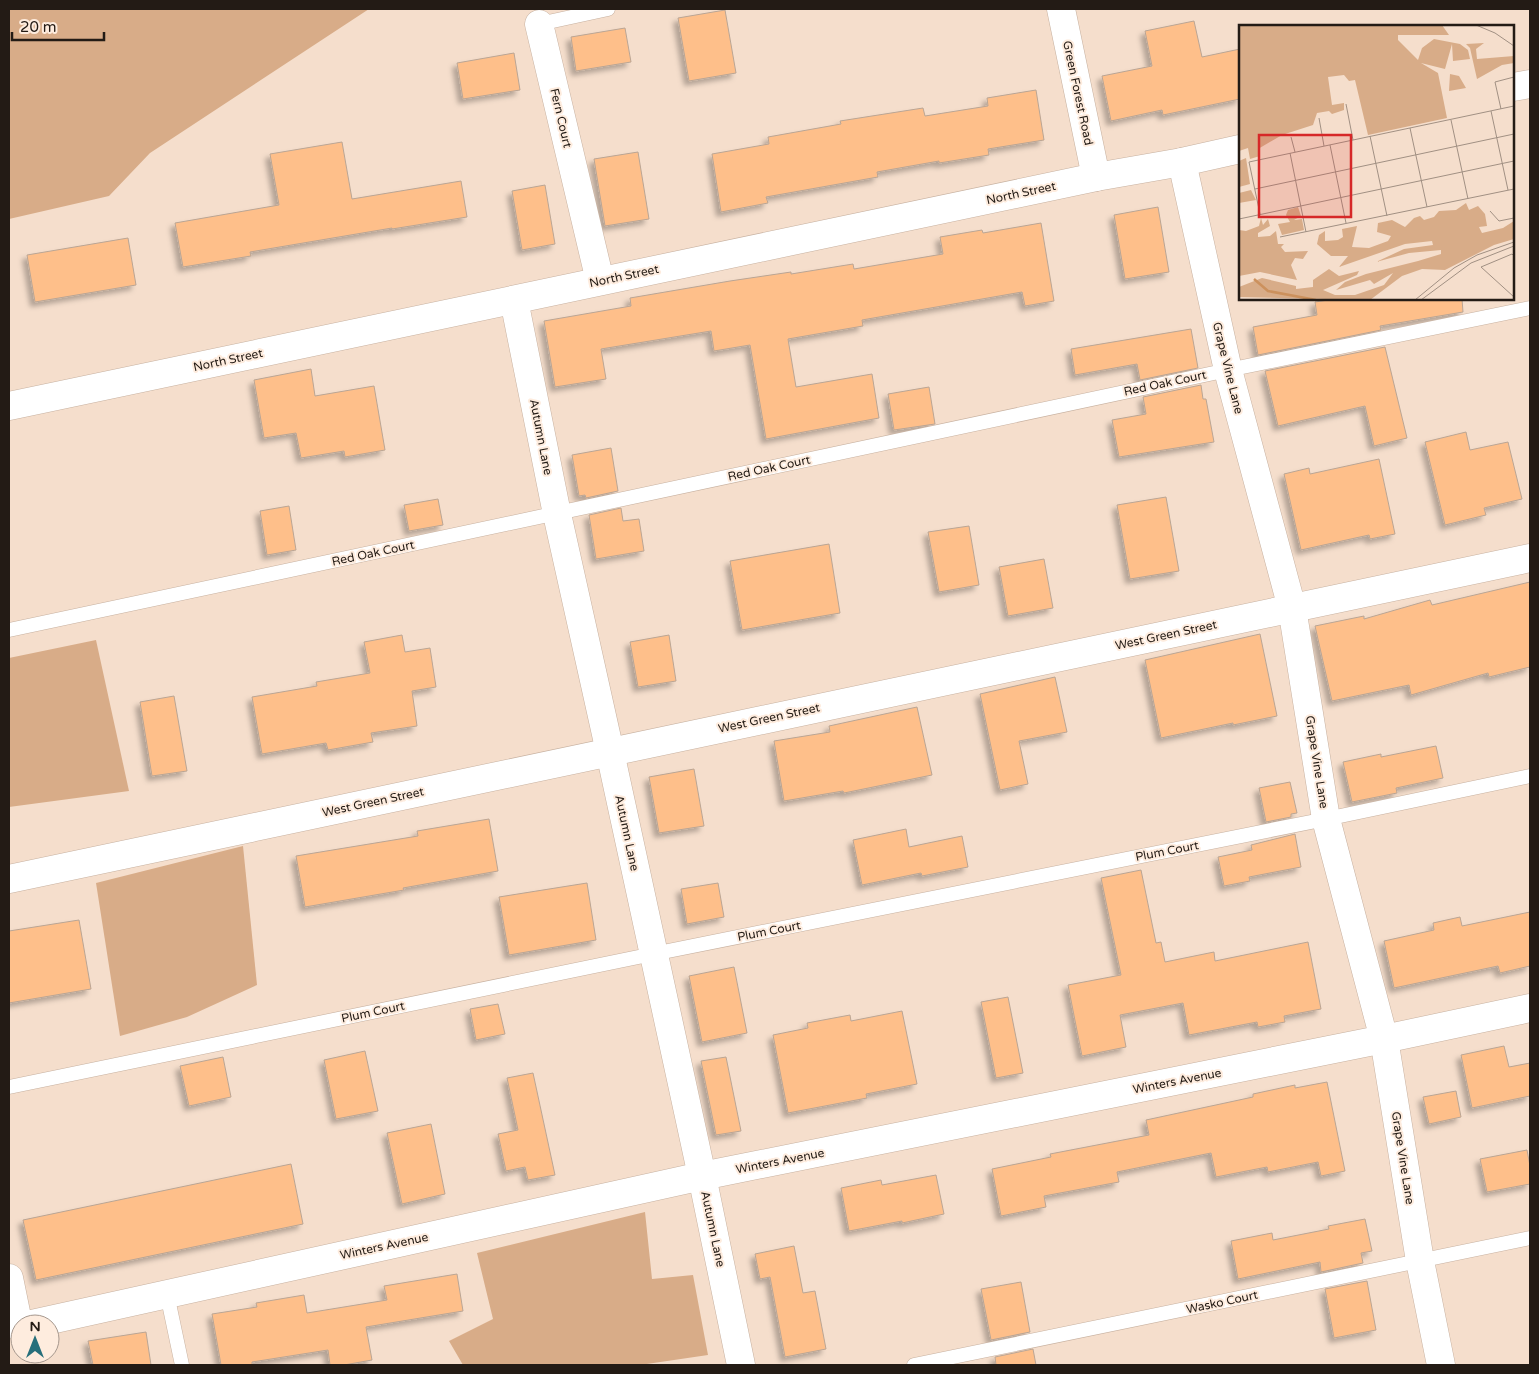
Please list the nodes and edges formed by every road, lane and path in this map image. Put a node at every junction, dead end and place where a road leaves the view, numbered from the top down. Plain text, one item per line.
1 (608, 9) edge
2 (1061, 9) edge
3 (539, 24) joint
4 (1530, 84) edge
5 (1514, 88) edge
6 (1239, 149) edge
7 (1182, 162) junction
8 (1096, 177) junction
9 (600, 282) junction
10 (514, 300) junction
11 (1530, 308) edge
12 (1228, 370) junction
13 (9, 406) edge
14 (557, 514) junction
15 (1530, 558) edge
16 (1292, 608) junction
17 (9, 630) edge
18 (610, 752) junction
19 (1530, 776) edge
20 (1326, 819) junction
21 (9, 879) edge
22 (653, 954) junction
23 (1530, 1008) edge
24 (1384, 1039) junction
25 (9, 1086) edge
26 (702, 1176) junction
27 (1530, 1238) edge
28 (1420, 1261) junction
29 (9, 1278) edge
30 (167, 1294) junction
31 (17, 1314) edge
32 (60, 1318) edge
33 (182, 1365) edge
34 (741, 1365) edge
35 (914, 1365) edge
36 (1441, 1365) edge

1 - 3 lane, Fern Court
2 - 8 street, Green Forest Road
3 - 9 street, Fern Court
4 - 5 street
6 - 7 street, North Street
7 - 8 street, North Street
7 - 12 street, Grape Vine Lane
8 - 9 street, North Street
9 - 10 street, North Street
10 - 13 street, North Street
10 - 14 street, Autumn Lane
11 - 12 lane, Red Oak Court
12 - 14 lane, Red Oak Court
12 - 16 street, Grape Vine Lane
14 - 17 lane, Red Oak Court
14 - 18 street, Autumn Lane
15 - 16 street, West Green Street
16 - 18 street, West Green Street
16 - 20 street, Grape Vine Lane
18 - 21 street, West Green Street
18 - 22 street, Autumn Lane
19 - 20 lane, Plum Court
20 - 22 lane, Plum Court
20 - 24 street, Grape Vine Lane
22 - 25 lane, Plum Court
22 - 26 street, Autumn Lane
23 - 24 street, Winters Avenue
24 - 26 street, Winters Avenue
24 - 28 street, Grape Vine Lane
26 - 30 street, Winters Avenue
26 - 34 street, Autumn Lane
27 - 28 lane, Wasko Court
28 - 35 lane, Wasko Court
28 - 36 street, Grape Vine Lane
29 - 31 street
30 - 32 street, Winters Avenue
30 - 33 lane

